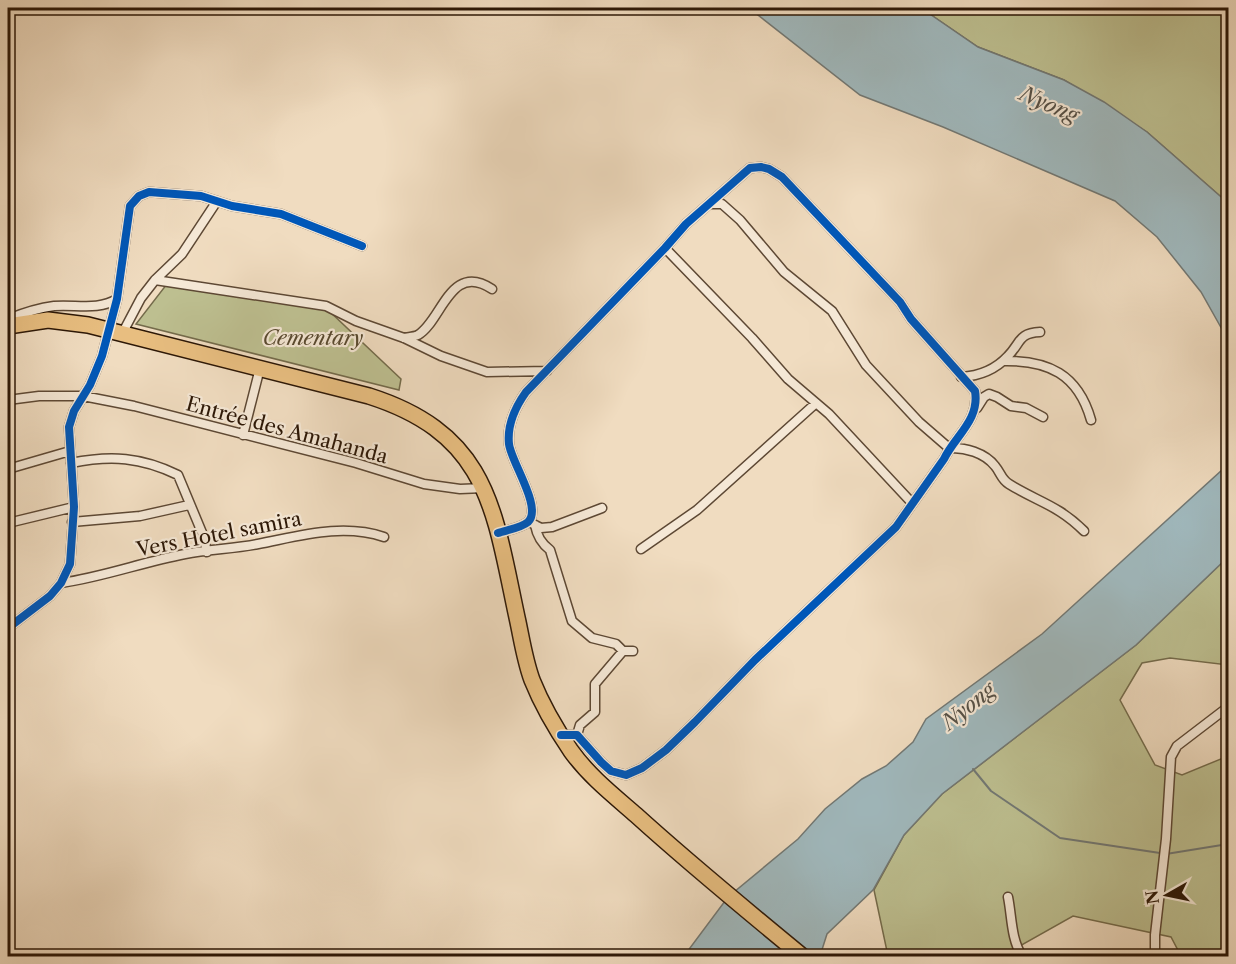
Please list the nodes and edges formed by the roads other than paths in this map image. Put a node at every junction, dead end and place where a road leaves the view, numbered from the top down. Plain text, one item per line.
1 (217, 201) junction
2 (709, 204) junction
3 (362, 246) dead end
4 (665, 248) junction
5 (155, 280) junction
6 (492, 289) dead end
7 (8, 298) edge
8 (117, 299) junction
9 (8, 321) edge
10 (115, 332) junction
11 (1040, 332) dead end
12 (404, 338) junction
13 (1003, 361) junction
14 (260, 368) junction
15 (547, 371) junction
16 (962, 377) junction
17 (83, 396) junction
18 (8, 400) edge
19 (815, 404) junction
20 (974, 414) junction
21 (1043, 417) dead end
22 (1091, 420) dead end
23 (243, 435) junction
24 (949, 448) junction
25 (70, 451) junction
26 (71, 463) junction
27 (8, 470) edge
28 (484, 488) junction
29 (912, 503) junction
30 (189, 505) junction
31 (74, 507) junction
32 (602, 508) dead end
33 (72, 522) junction
34 (8, 523) edge
35 (531, 524) junction
36 (1084, 531) dead end
37 (498, 532) junction
38 (384, 537) dead end
39 (641, 549) dead end
40 (207, 552) junction
41 (61, 583) junction
42 (8, 627) edge
43 (623, 651) junction
44 (633, 651) dead end
45 (1228, 707) edge
46 (561, 735) junction
47 (577, 735) junction
48 (1008, 897) dead end
49 (802, 957) edge
50 (1022, 957) edge
51 (1155, 957) edge

1 - 3 street
1 - 5 street
1 - 8 street
2 - 4 street
2 - 16 street
2 - 24 street
4 - 15 street
4 - 19 street
5 - 10 street
5 - 12 street
6 - 12 street
7 - 9 street
8 - 9 street
8 - 10 street
9 - 10 highway
10 - 14 highway
10 - 17 street
11 - 13 street
12 - 15 street
13 - 16 street
13 - 22 street
14 - 23 street
14 - 28 highway
15 - 35 street
16 - 20 street
17 - 18 street, Entrée des Amahanda
17 - 23 street, Entrée des Amahanda
17 - 25 street
19 - 29 street
19 - 39 street
20 - 21 street
20 - 24 street
23 - 28 street, Entrée des Amahanda
24 - 29 street
24 - 36 street
25 - 26 street
25 - 27 street
26 - 30 street
26 - 31 street
28 - 37 highway
29 - 47 street
30 - 33 street
30 - 40 street
31 - 33 street
31 - 34 street
32 - 35 street
33 - 41 street
35 - 37 street
35 - 43 street
37 - 46 highway
38 - 40 street, Vers Hotel samira
40 - 41 street, Vers Hotel samira
41 - 42 street
43 - 44 street
43 - 47 street
45 - 51 street
46 - 47 street
46 - 49 highway
48 - 50 street

